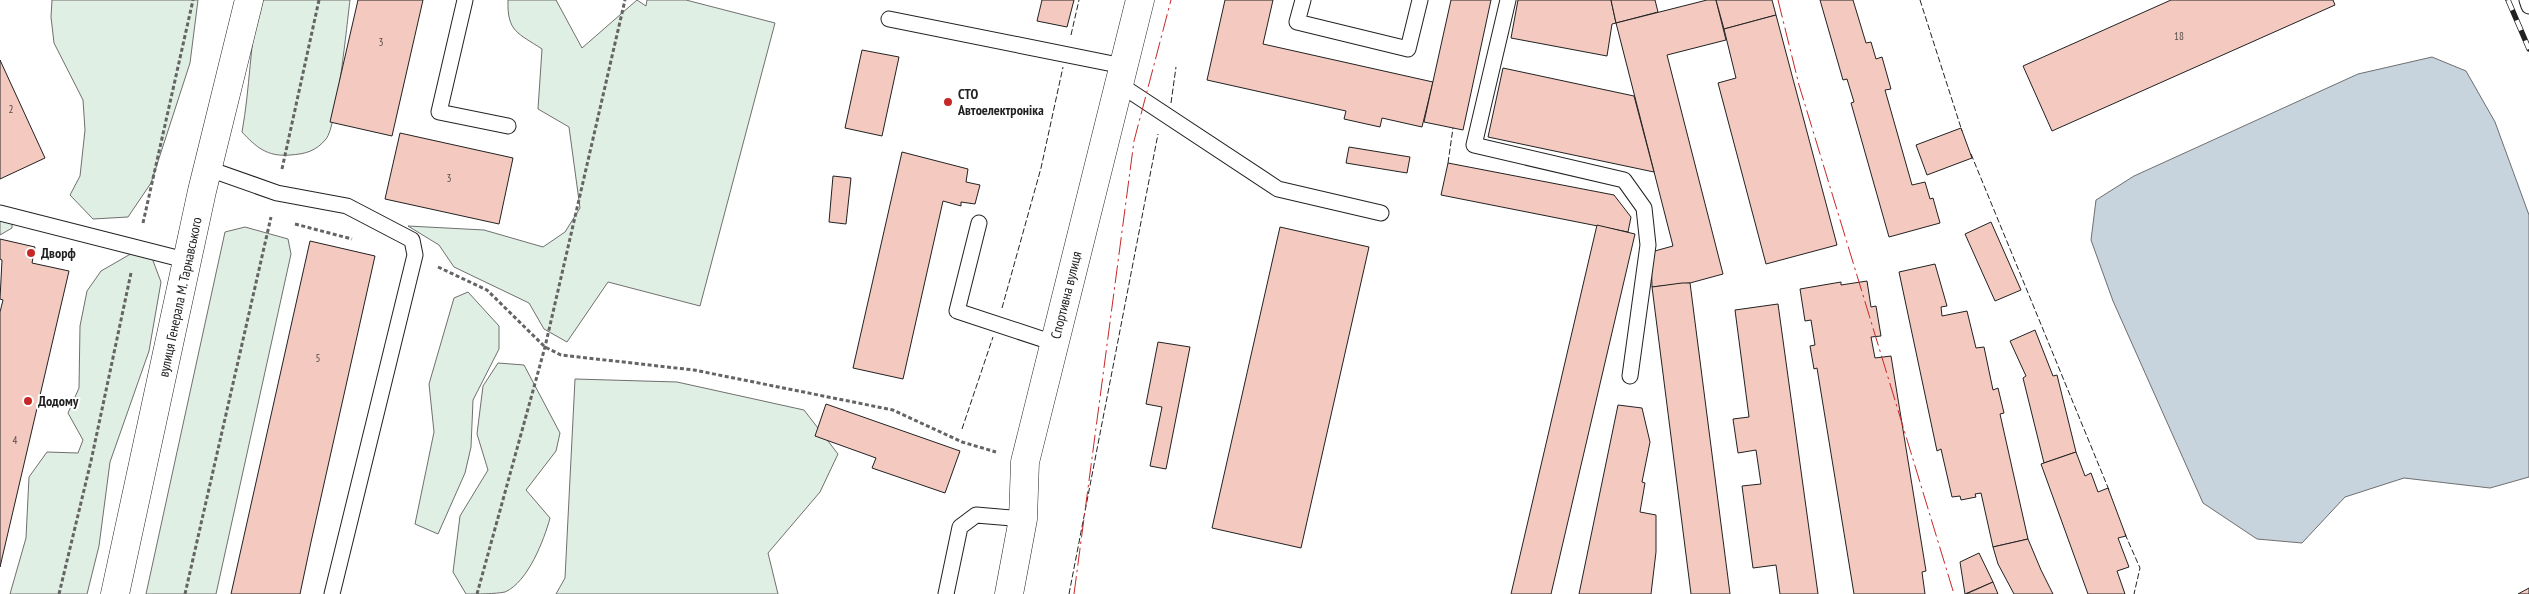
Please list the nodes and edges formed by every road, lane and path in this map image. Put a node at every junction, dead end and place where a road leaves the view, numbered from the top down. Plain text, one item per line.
1 (193, 0) edge
2 (249, 0) edge
3 (319, 0) edge
4 (465, 0) edge
5 (625, 0) edge
6 (1140, 0) edge
7 (1303, 0) edge
8 (1420, 0) edge
9 (1508, 0) edge
10 (2527, 0) edge
11 (2529, 6) edge
12 (889, 19) dead end
13 (1121, 75) junction
14 (508, 126) dead end
15 (209, 169) junction
16 (277, 193) junction
17 (0, 213) edge
18 (1381, 213) dead end
19 (262, 214) dead end
20 (271, 218) junction
21 (280, 221) dead end
22 (290, 223) dead end
23 (979, 223) dead end
24 (358, 241) dead end
25 (136, 249) junction
26 (415, 256) junction
27 (188, 261) junction
28 (1054, 343) junction
29 (545, 347) junction
30 (1630, 376) dead end
31 (1025, 462) junction
32 (1023, 519) junction
33 (59, 594) edge
34 (115, 594) edge
35 (185, 594) edge
36 (332, 594) edge
37 (477, 594) edge
38 (946, 594) edge
39 (1009, 594) edge

1 - 25 path
2 - 15 main road, вулиця Генерала М. Тарнавського
3 - 16 path
4 - 14 lane
5 - 29 path
6 - 13 main road, Спортивна вулиця
7 - 8 lane
9 - 30 lane
10 - 11 lane
12 - 13 lane
13 - 18 lane
13 - 28 main road, Спортивна вулиця
15 - 16 lane
15 - 27 main road, вулиця Генерала М. Тарнавського
16 - 20 path
16 - 26 lane
17 - 25 lane
19 - 20 path
20 - 21 path
20 - 35 path
22 - 24 path
23 - 28 lane
25 - 27 lane
25 - 33 path
26 - 29 path
26 - 36 lane
27 - 34 main road, вулиця Генерала М. Тарнавського
28 - 31 main road, Спортивна вулиця
29 - 31 path
29 - 37 path
31 - 32 main road, Спортивна вулиця
32 - 38 lane
32 - 39 main road, Спортивна вулиця

